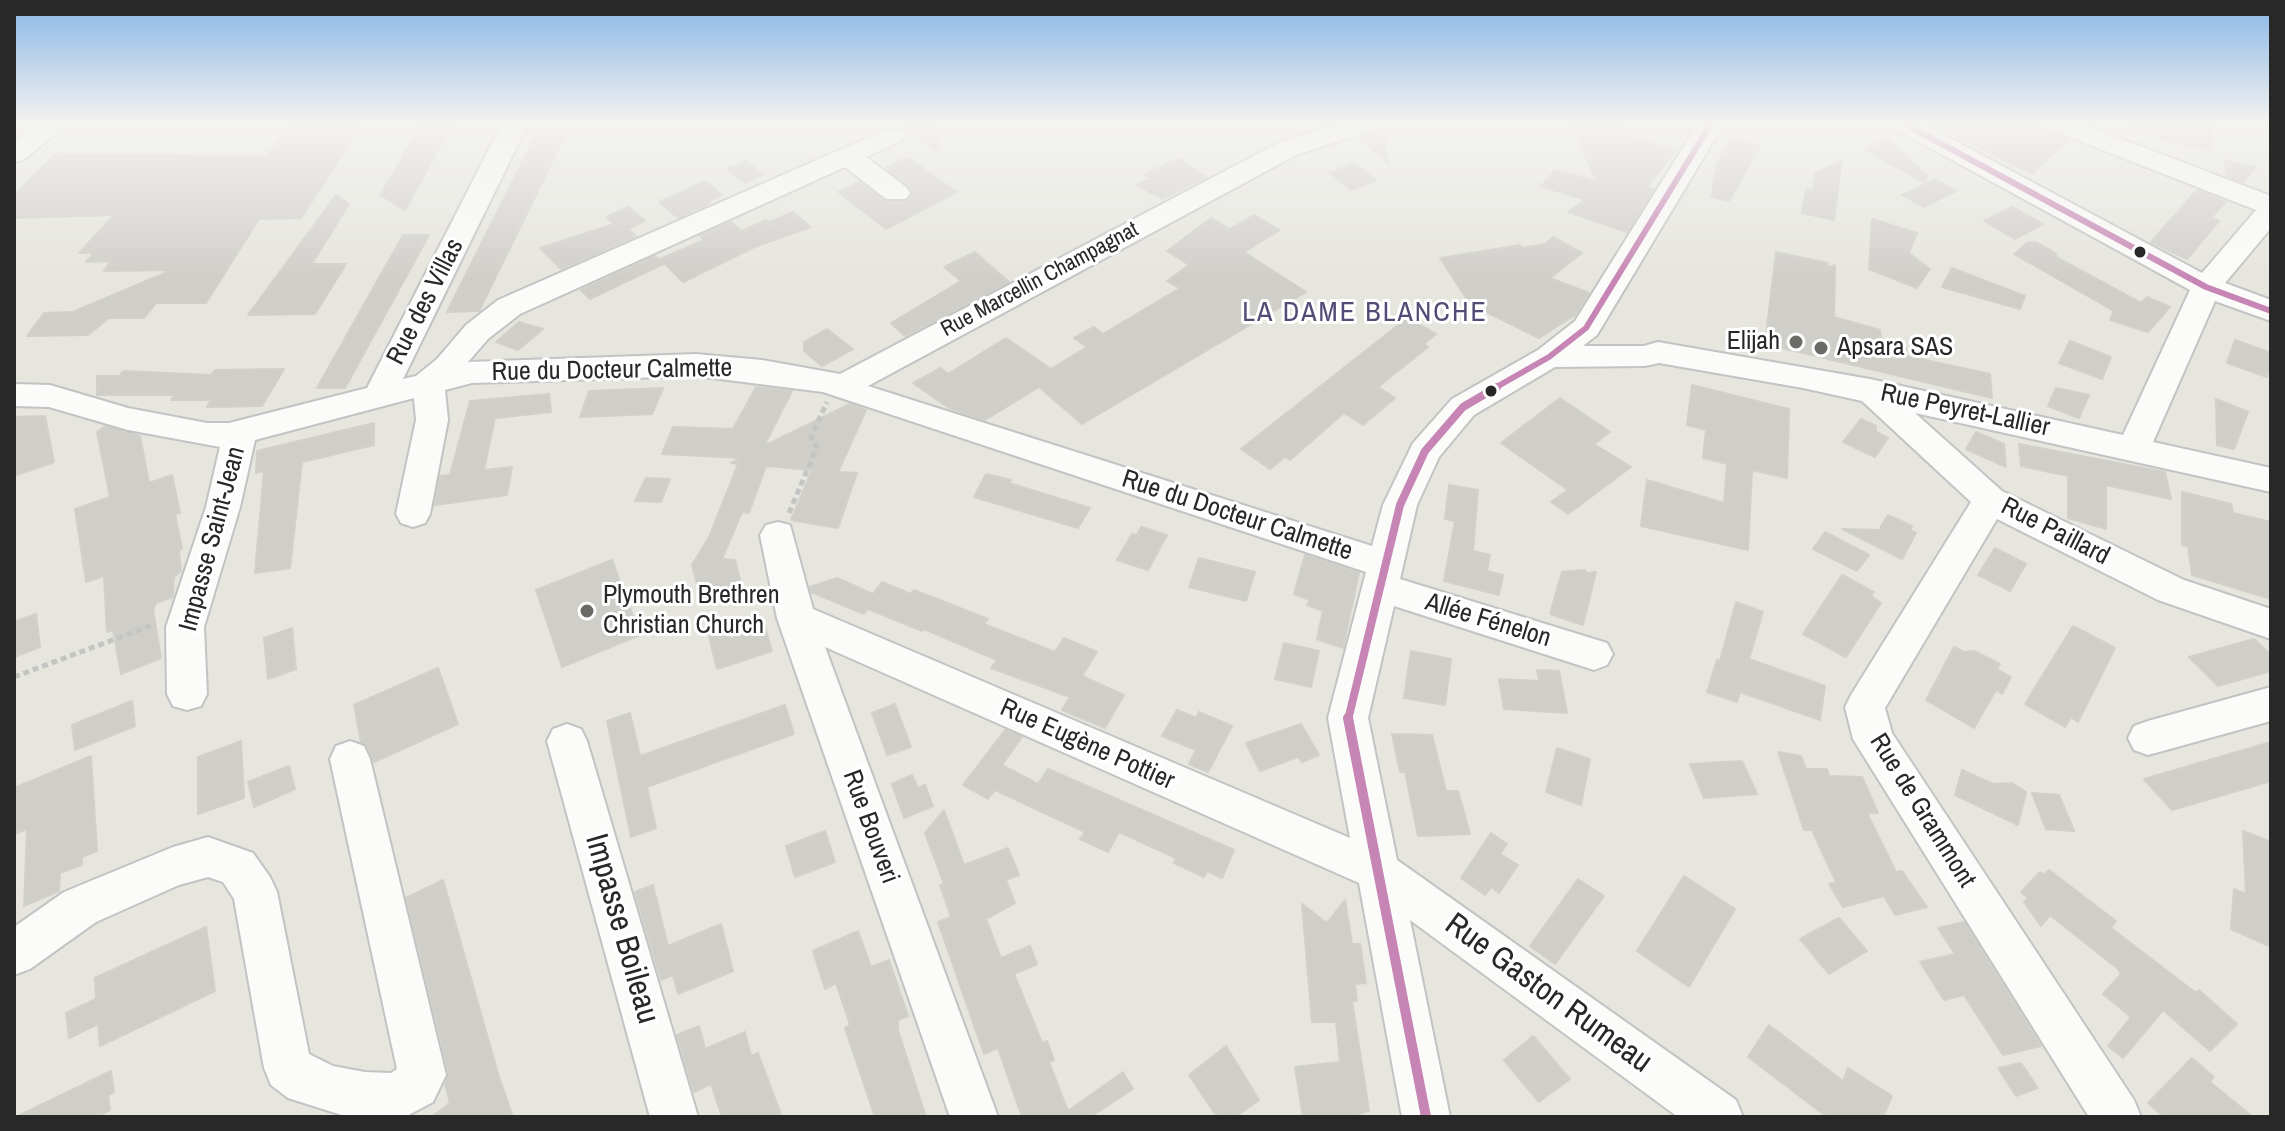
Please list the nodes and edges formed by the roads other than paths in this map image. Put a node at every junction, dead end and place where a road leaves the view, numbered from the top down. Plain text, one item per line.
1 (490, 175) edge
2 (805, 175) edge
3 (872, 175) edge
4 (1239, 175) edge
5 (1680, 175) edge
6 (1999, 175) edge
7 (2187, 175) edge
8 (896, 193) dead end
9 (2271, 208) edge
10 (2206, 287) junction
11 (2271, 311) edge
12 (1586, 328) junction
13 (1658, 352) junction
14 (1549, 357) junction
15 (428, 382) junction
16 (841, 388) junction
17 (1869, 390) junction
18 (14, 395) edge
19 (379, 396) junction
20 (240, 433) junction
21 (2134, 447) junction
22 (2271, 480) edge
23 (1990, 500) junction
24 (413, 514) dead end
25 (778, 535) road end
26 (1383, 576) junction
27 (796, 618) junction
28 (2271, 624) edge
29 (1594, 654) dead end
30 (187, 694) dead end
31 (2271, 704) edge
32 (2148, 738) dead end
33 (567, 741) dead end
34 (350, 759) dead end
35 (1378, 871) junction
36 (14, 953) edge
37 (674, 1117) edge
38 (974, 1117) edge
39 (1426, 1117) edge
40 (1719, 1117) edge
41 (2117, 1117) edge

1 - 19 street, Rue des Villas
2 - 15 street
3 - 8 street
4 - 16 street, Rue Marcellin Champagnat
5 - 12 street
6 - 10 street
7 - 9 street
9 - 10 street
10 - 11 street
10 - 21 street
12 - 13 street, Rue Peyret-Lallier
12 - 14 street
13 - 14 street, Rue Peyret-Lallier
13 - 17 street, Rue Peyret-Lallier
14 - 26 street
15 - 16 street, Rue du Docteur Calmette
15 - 19 street, Rue du Docteur Calmette
15 - 24 street
16 - 26 street, Rue du Docteur Calmette
17 - 21 street, Rue Peyret-Lallier
17 - 23 street, Rue Paillard
18 - 20 street, Rue du Docteur Calmette
19 - 20 street, Rue du Docteur Calmette
20 - 30 street, Impasse Saint-Jean
21 - 22 street, Rue Peyret-Lallier
23 - 28 street, Rue Paillard
23 - 41 street, Rue de Grammont
25 - 27 street, Rue Bouveri
26 - 29 street, Allée Fénelon
26 - 35 street
27 - 35 street, Rue Eugène Pottier
27 - 38 street, Rue Bouveri
31 - 32 street
33 - 37 street, Impasse Boileau
34 - 36 street
35 - 39 street
35 - 40 street, Rue Gaston Rumeau

